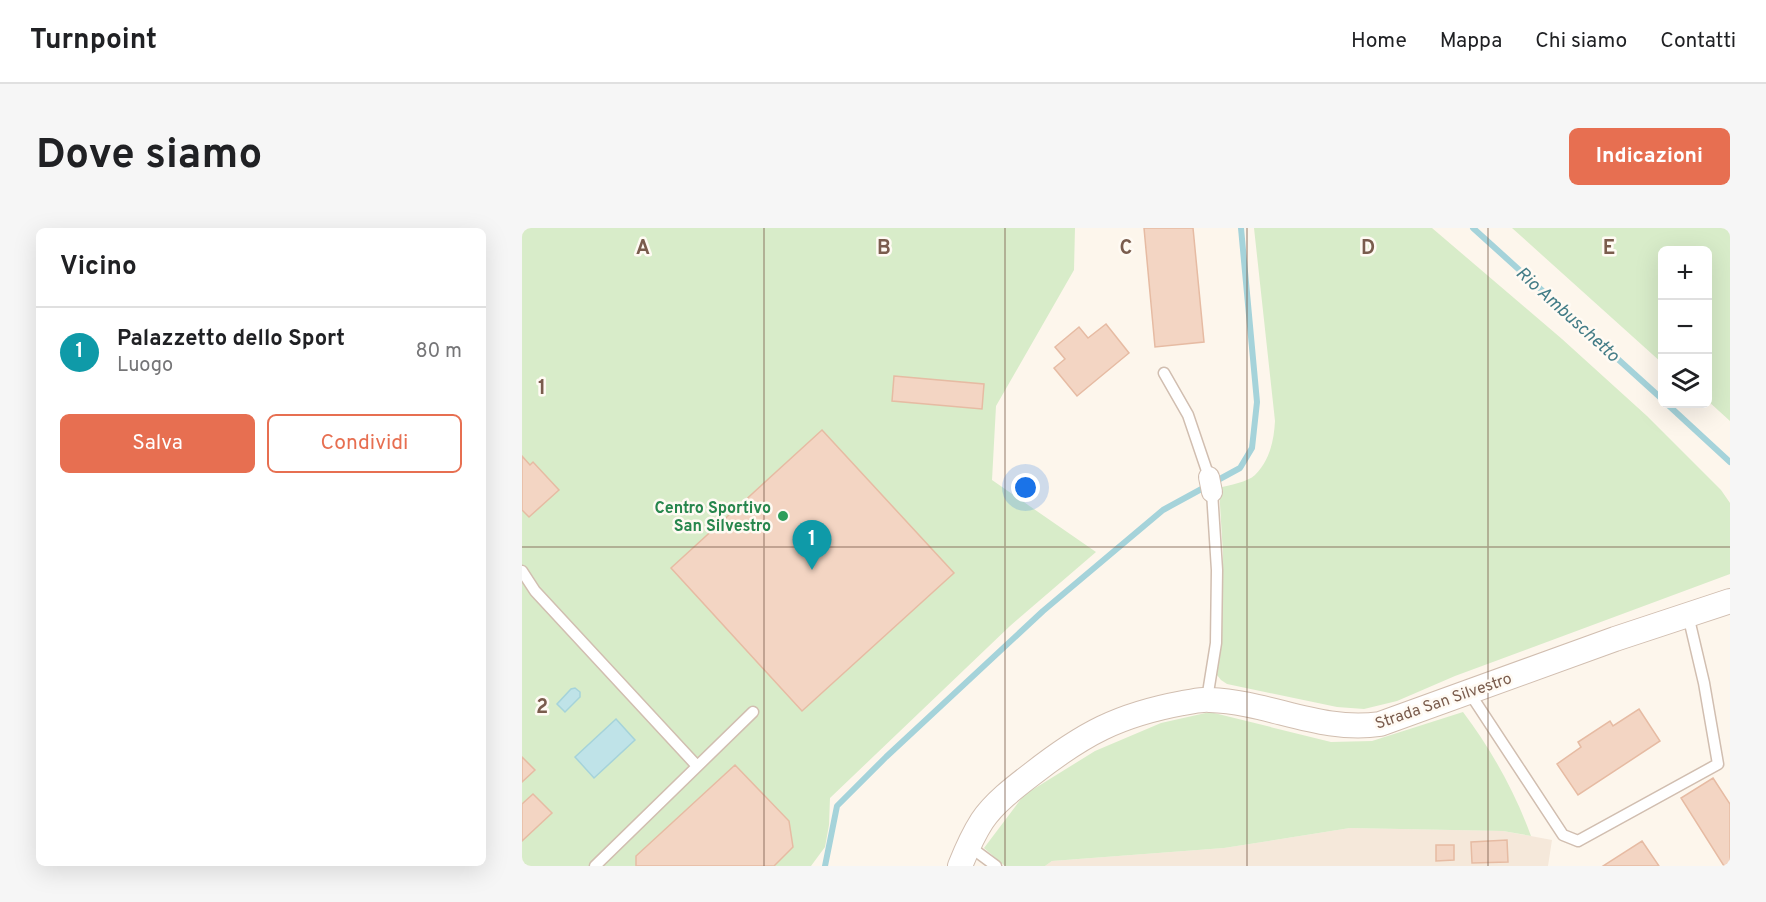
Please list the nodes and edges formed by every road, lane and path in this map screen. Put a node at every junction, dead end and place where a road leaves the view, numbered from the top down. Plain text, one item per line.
1 (1164, 373) dead end
2 (522, 571) edge
3 (1730, 601) edge
4 (1688, 615) junction
5 (1469, 692) junction
6 (1207, 699) junction
7 (753, 712) dead end
8 (697, 766) junction
9 (964, 856) edge
10 (596, 866) edge
11 (996, 866) edge

1 - 6 lane
2 - 8 lane
3 - 4 street, Strada San Silvestro
4 - 5 street, Strada San Silvestro
4 - 5 lane
5 - 6 street, Strada San Silvestro
6 - 9 street, Strada San Silvestro
7 - 8 lane
8 - 10 lane
9 - 11 lane

